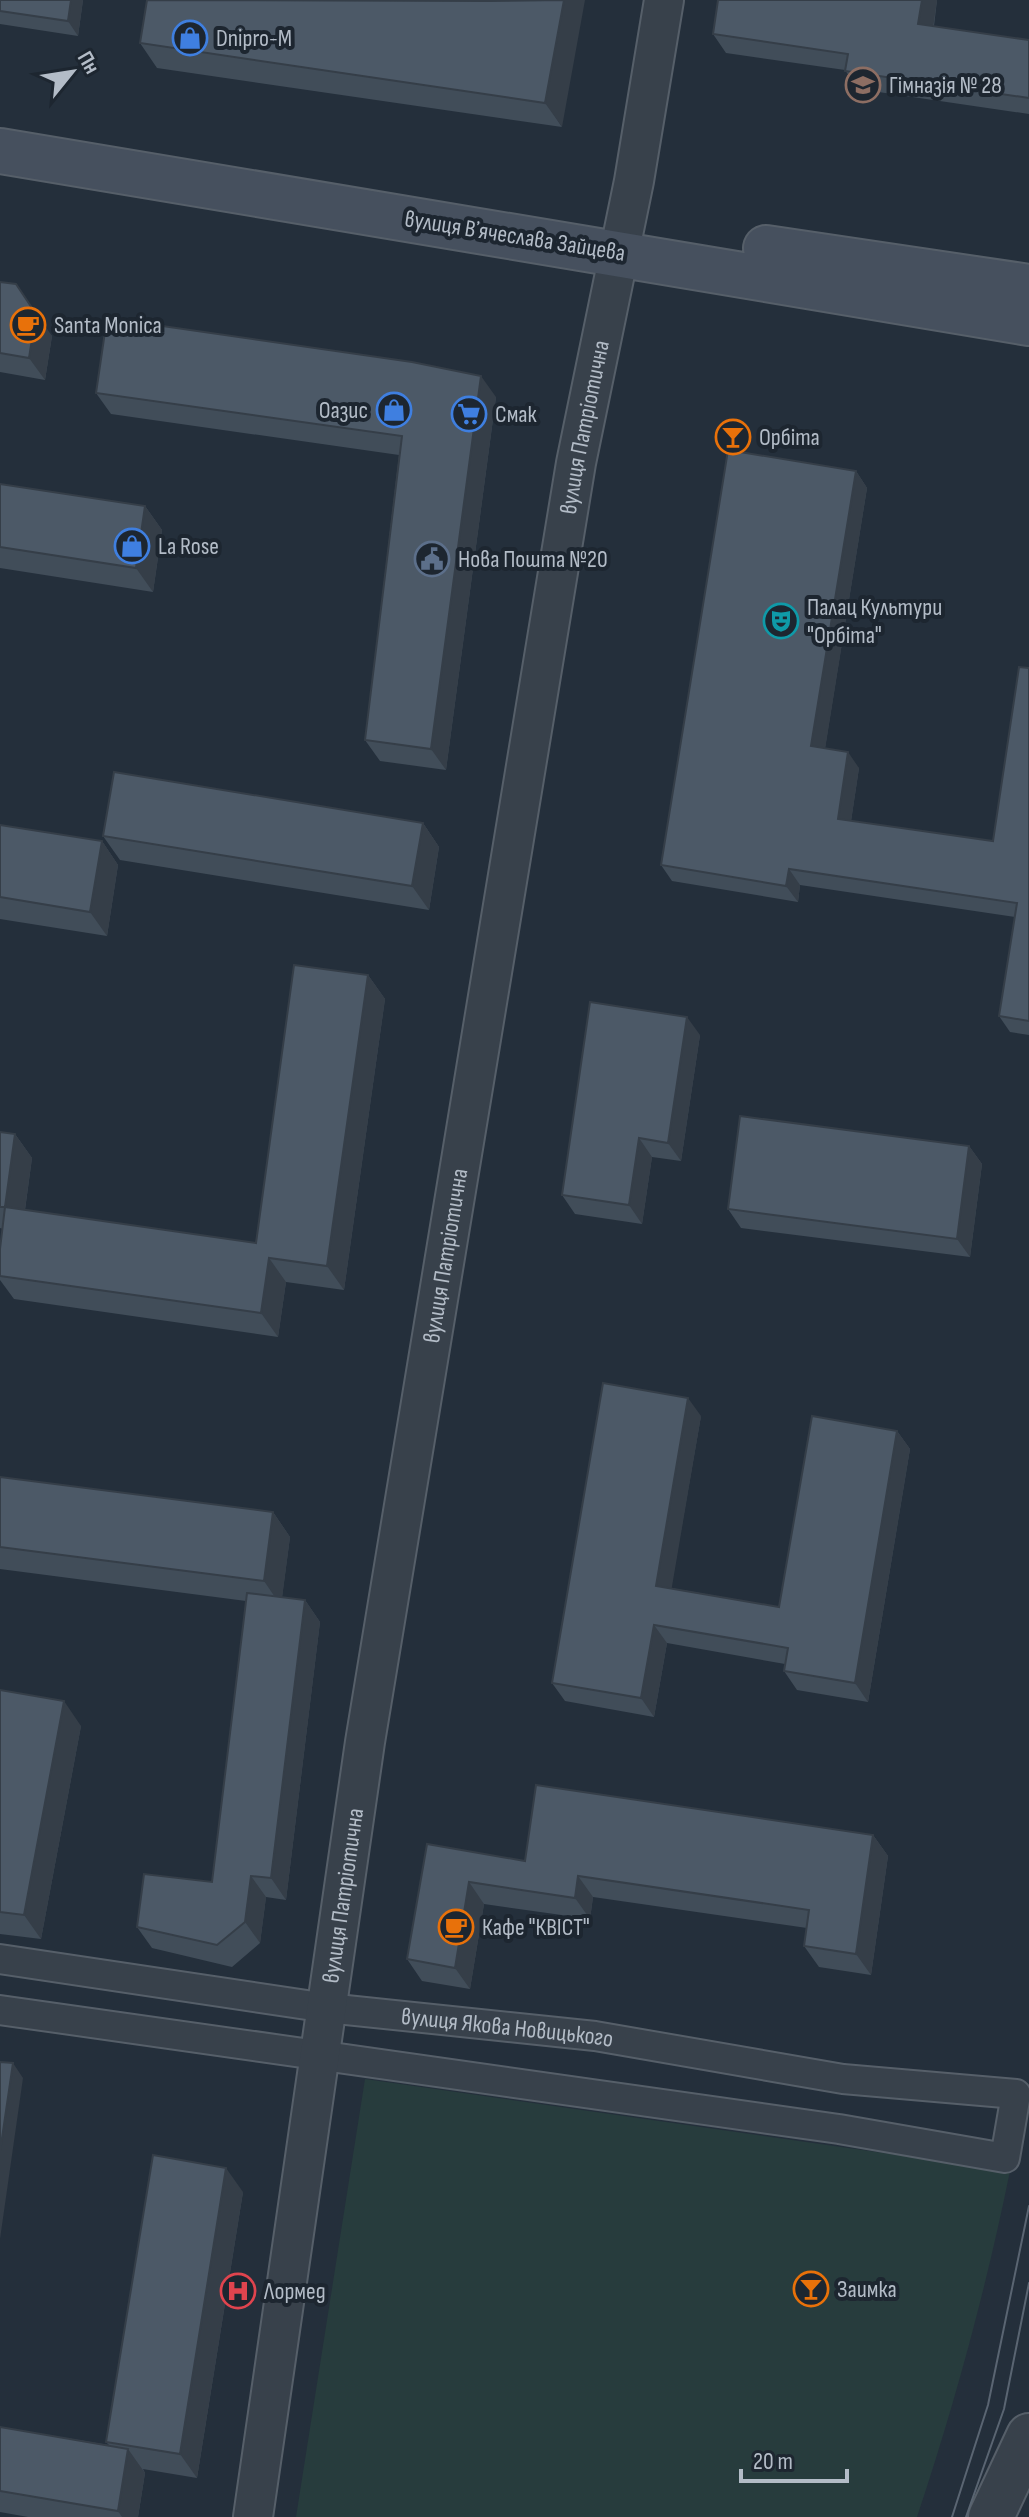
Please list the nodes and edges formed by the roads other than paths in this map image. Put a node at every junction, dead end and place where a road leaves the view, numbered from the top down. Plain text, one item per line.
1 (664, 0) edge
2 (0, 127) edge
3 (0, 151) edge
4 (622, 240) junction
5 (1029, 287) edge
6 (1029, 323) edge
7 (0, 1959) edge
8 (327, 2008) junction
9 (0, 2010) edge
10 (320, 2055) junction
11 (1023, 2096) edge
12 (1017, 2159) edge
13 (1029, 2436) edge
14 (253, 2517) edge
15 (991, 2517) edge

1 - 4 street, вулиця Патріотична
2 - 4 main road, вулиця Вʼячеслава Зайцева
3 - 4 main road, вулиця Вʼячеслава Зайцева
4 - 5 main road, вулиця Вʼячеслава Зайцева
4 - 6 main road, вулиця Вʼячеслава Зайцева
4 - 8 street, вулиця Патріотична
7 - 8 street, вулиця Якова Новицького
8 - 10 street, вулиця Патріотична
8 - 11 street, вулиця Якова Новицького
9 - 10 street, вулиця Якова Новицького
10 - 12 street, вулиця Якова Новицького
10 - 14 street, вулиця Патріотична
11 - 12 street, вулиця Якова Новицького
13 - 15 street

